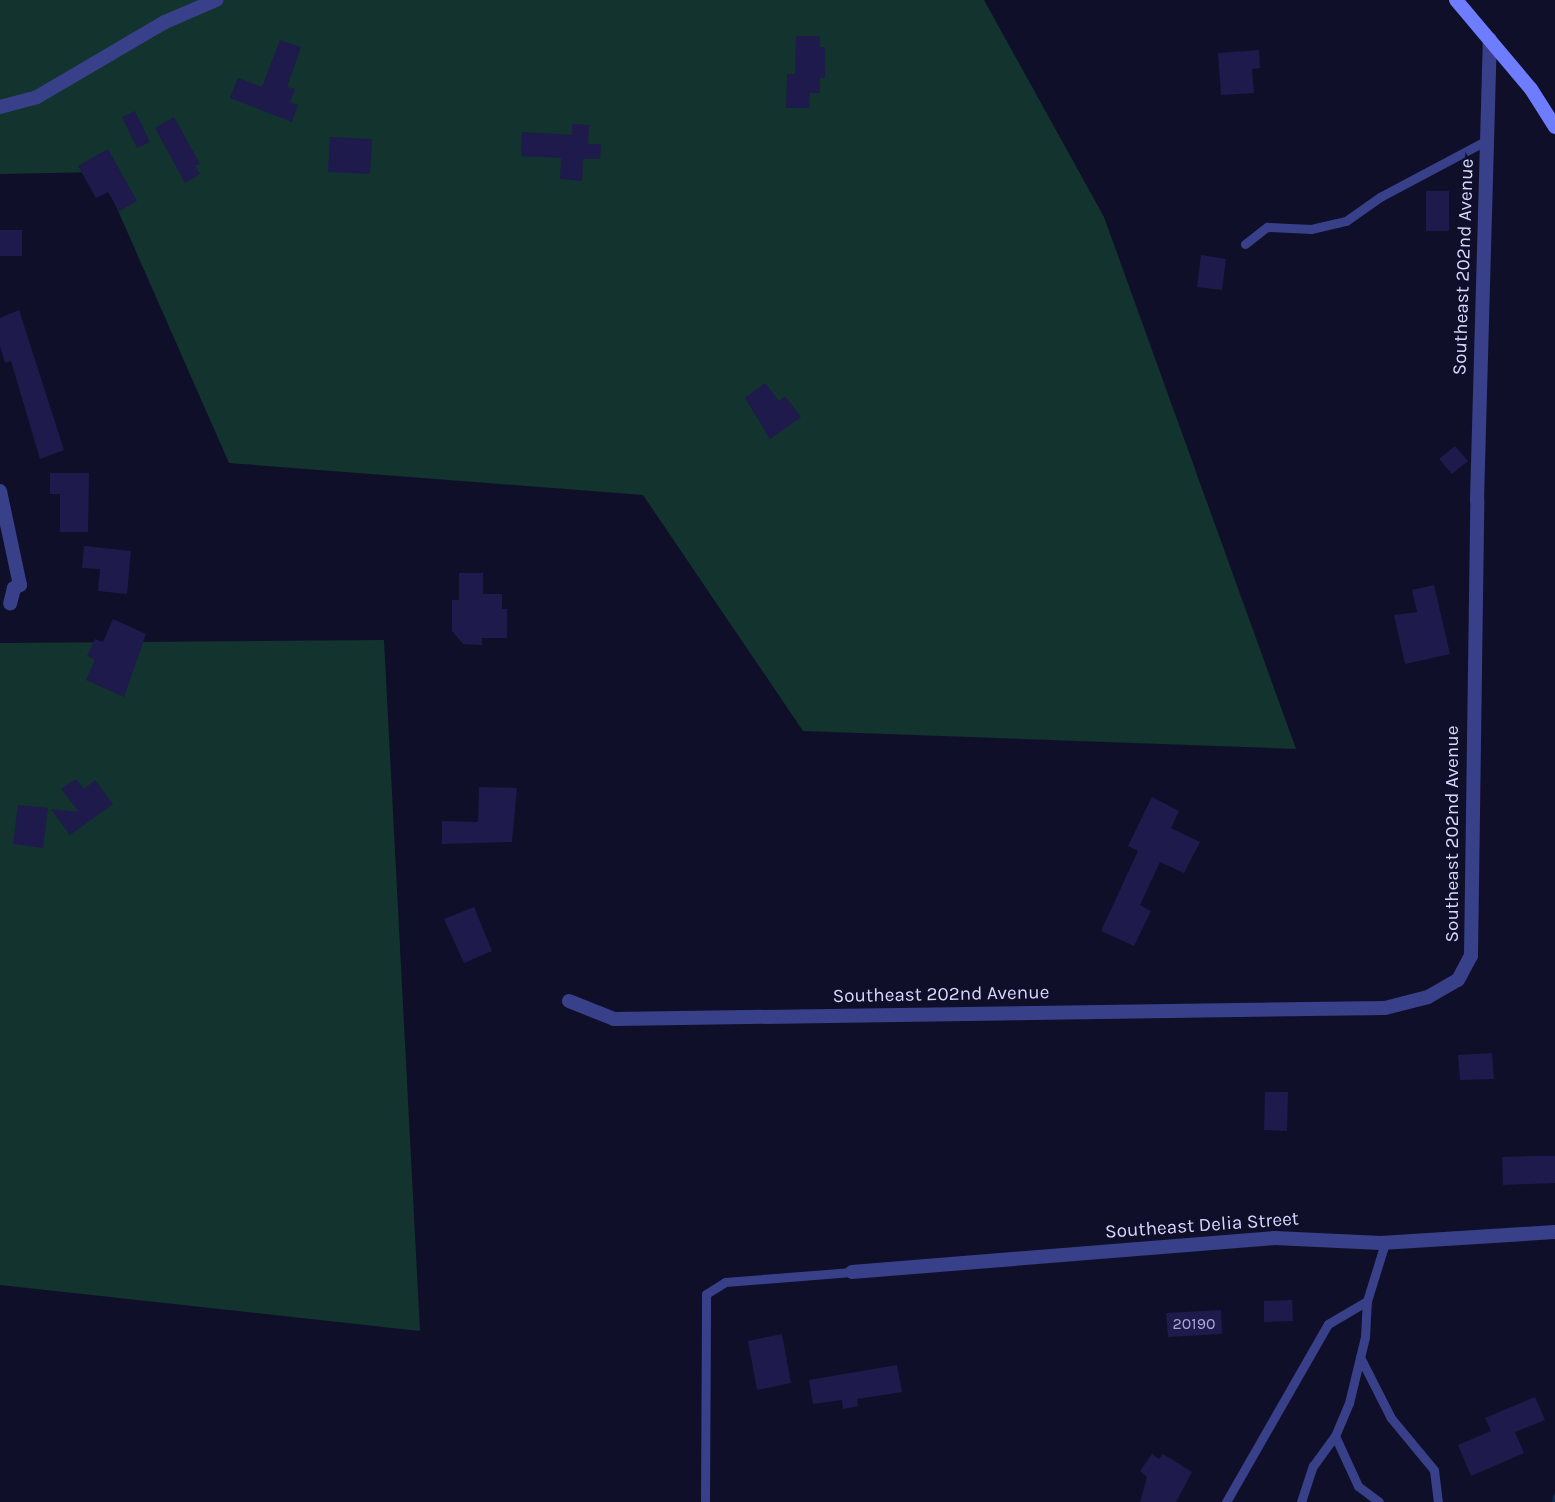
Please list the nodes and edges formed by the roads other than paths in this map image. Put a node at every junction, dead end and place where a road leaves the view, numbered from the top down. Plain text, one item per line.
1 (216, 0) edge
2 (1456, 0) edge
3 (1490, 39) junction
4 (0, 107) edge
5 (1555, 127) edge
6 (1487, 140) junction
7 (1245, 244) dead end
8 (0, 491) edge
9 (0, 585) edge
10 (20, 585) junction
11 (10, 604) dead end
12 (569, 1001) dead end
13 (1555, 1232) edge
14 (1385, 1243) junction
15 (852, 1272) joint
16 (1367, 1301) junction
17 (1360, 1357) junction
18 (1335, 1436) junction
19 (705, 1502) edge
20 (1226, 1502) edge
21 (1301, 1502) edge
22 (1379, 1502) edge
23 (1438, 1502) edge

1 - 4 street
2 - 3 main road
3 - 5 main road
3 - 6 street, Southeast 202nd Avenue
6 - 7 lane
6 - 12 street, Southeast 202nd Avenue
8 - 10 street
9 - 10 street
10 - 11 street
13 - 14 street, Southeast Delia Street
14 - 15 street, Southeast Delia Street
14 - 16 lane
15 - 19 lane
16 - 17 lane
16 - 20 lane
17 - 18 lane
17 - 23 lane
18 - 21 lane
18 - 22 lane

